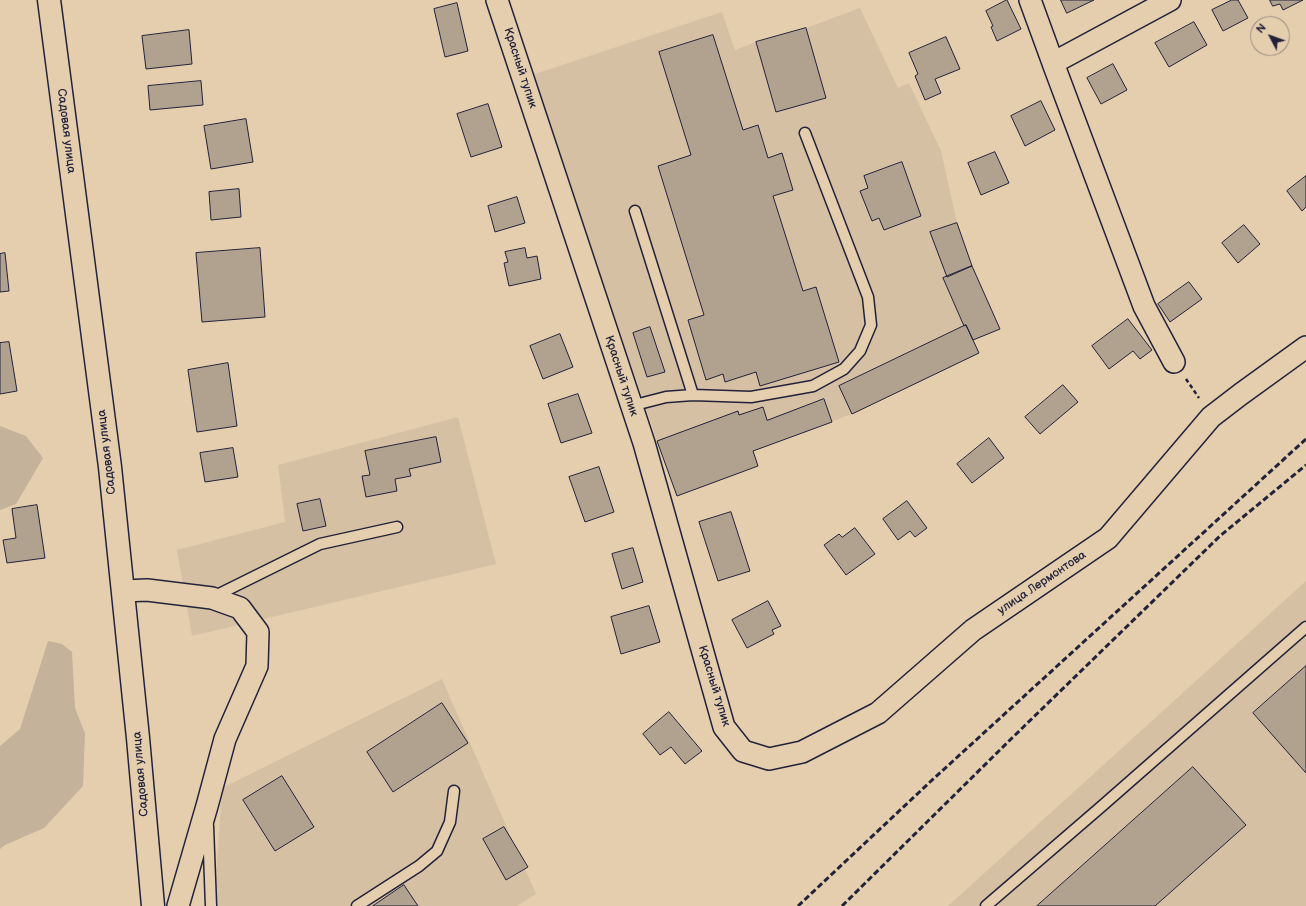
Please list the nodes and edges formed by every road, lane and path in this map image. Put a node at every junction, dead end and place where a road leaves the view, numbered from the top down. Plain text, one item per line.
1 (49, 0) edge
2 (498, 0) edge
3 (1030, 0) edge
4 (1170, 0) edge
5 (1053, 63) junction
6 (805, 133) dead end
7 (635, 211) dead end
8 (1306, 347) edge
9 (1174, 362) joint
10 (693, 394) junction
11 (631, 406) junction
12 (1211, 417) junction
13 (397, 527) dead end
14 (123, 591) junction
15 (212, 598) junction
16 (1306, 627) edge
17 (743, 751) joint
18 (454, 791) dead end
19 (207, 806) junction
20 (153, 906) edge
21 (178, 906) edge
22 (211, 906) edge
23 (357, 906) edge
24 (986, 906) edge

1 - 14 main road, Садовая улица
2 - 11 street, Красный тупик
3 - 5 street
4 - 5 street
5 - 9 street
6 - 10 lane
7 - 10 lane
8 - 12 street, улица Лермонтова
9 - 12 path
10 - 11 lane
11 - 17 street, Красный тупик
12 - 17 street, улица Лермонтова
13 - 15 lane
14 - 15 street
14 - 20 main road, Садовая улица
15 - 19 street
16 - 24 lane
18 - 23 lane
19 - 21 street
19 - 22 lane

